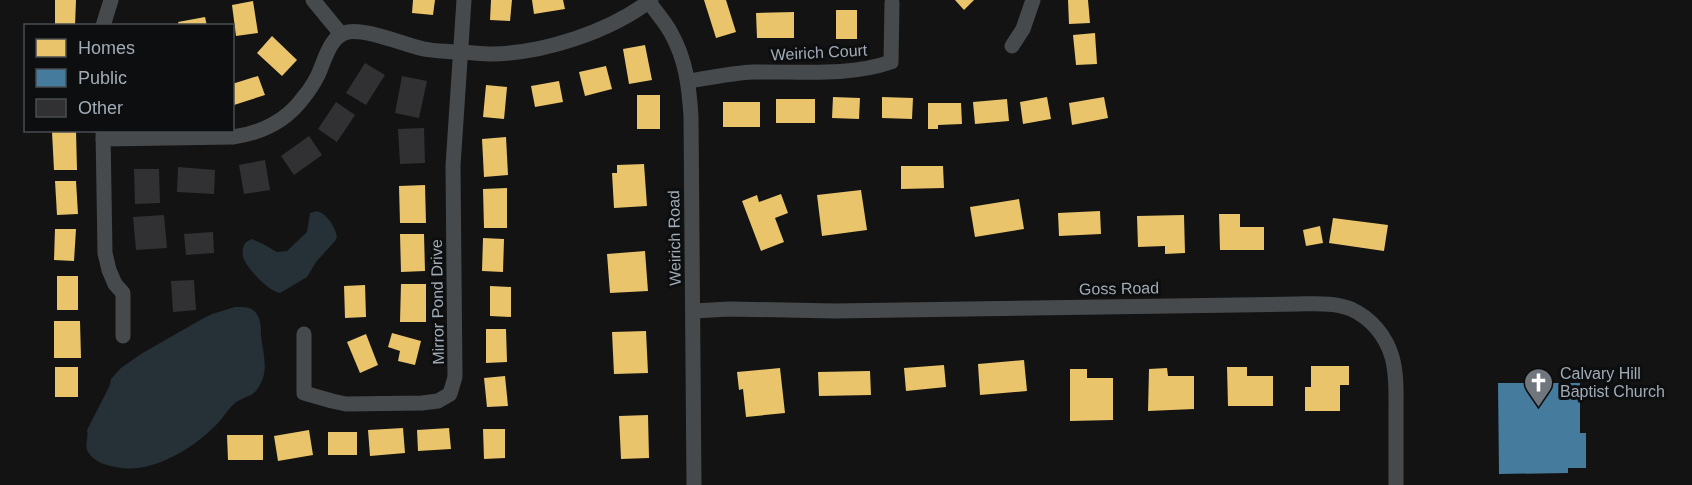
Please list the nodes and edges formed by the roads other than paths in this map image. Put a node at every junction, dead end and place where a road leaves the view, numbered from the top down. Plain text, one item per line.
1 (111, 0) edge
2 (313, 0) edge
3 (464, 0) edge
4 (1034, 0) edge
5 (650, 1) edge
6 (892, 3) dead end
7 (104, 24) edge
8 (341, 34) junction
9 (1012, 46) dead end
10 (460, 52) junction
11 (689, 81) junction
12 (103, 135) edge
13 (694, 311) junction
14 (304, 334) dead end
15 (123, 336) dead end
16 (694, 485) edge
17 (1396, 485) edge

1 - 7 street
2 - 8 street
3 - 10 street, Mirror Pond Drive
4 - 9 street
5 - 10 street
5 - 11 street, Weirich Road
6 - 11 street, Weirich Court
8 - 10 street
8 - 12 street
10 - 14 street, Mirror Pond Drive
11 - 13 street, Weirich Road
12 - 15 street
13 - 16 street, Weirich Road
13 - 17 street, Goss Road

